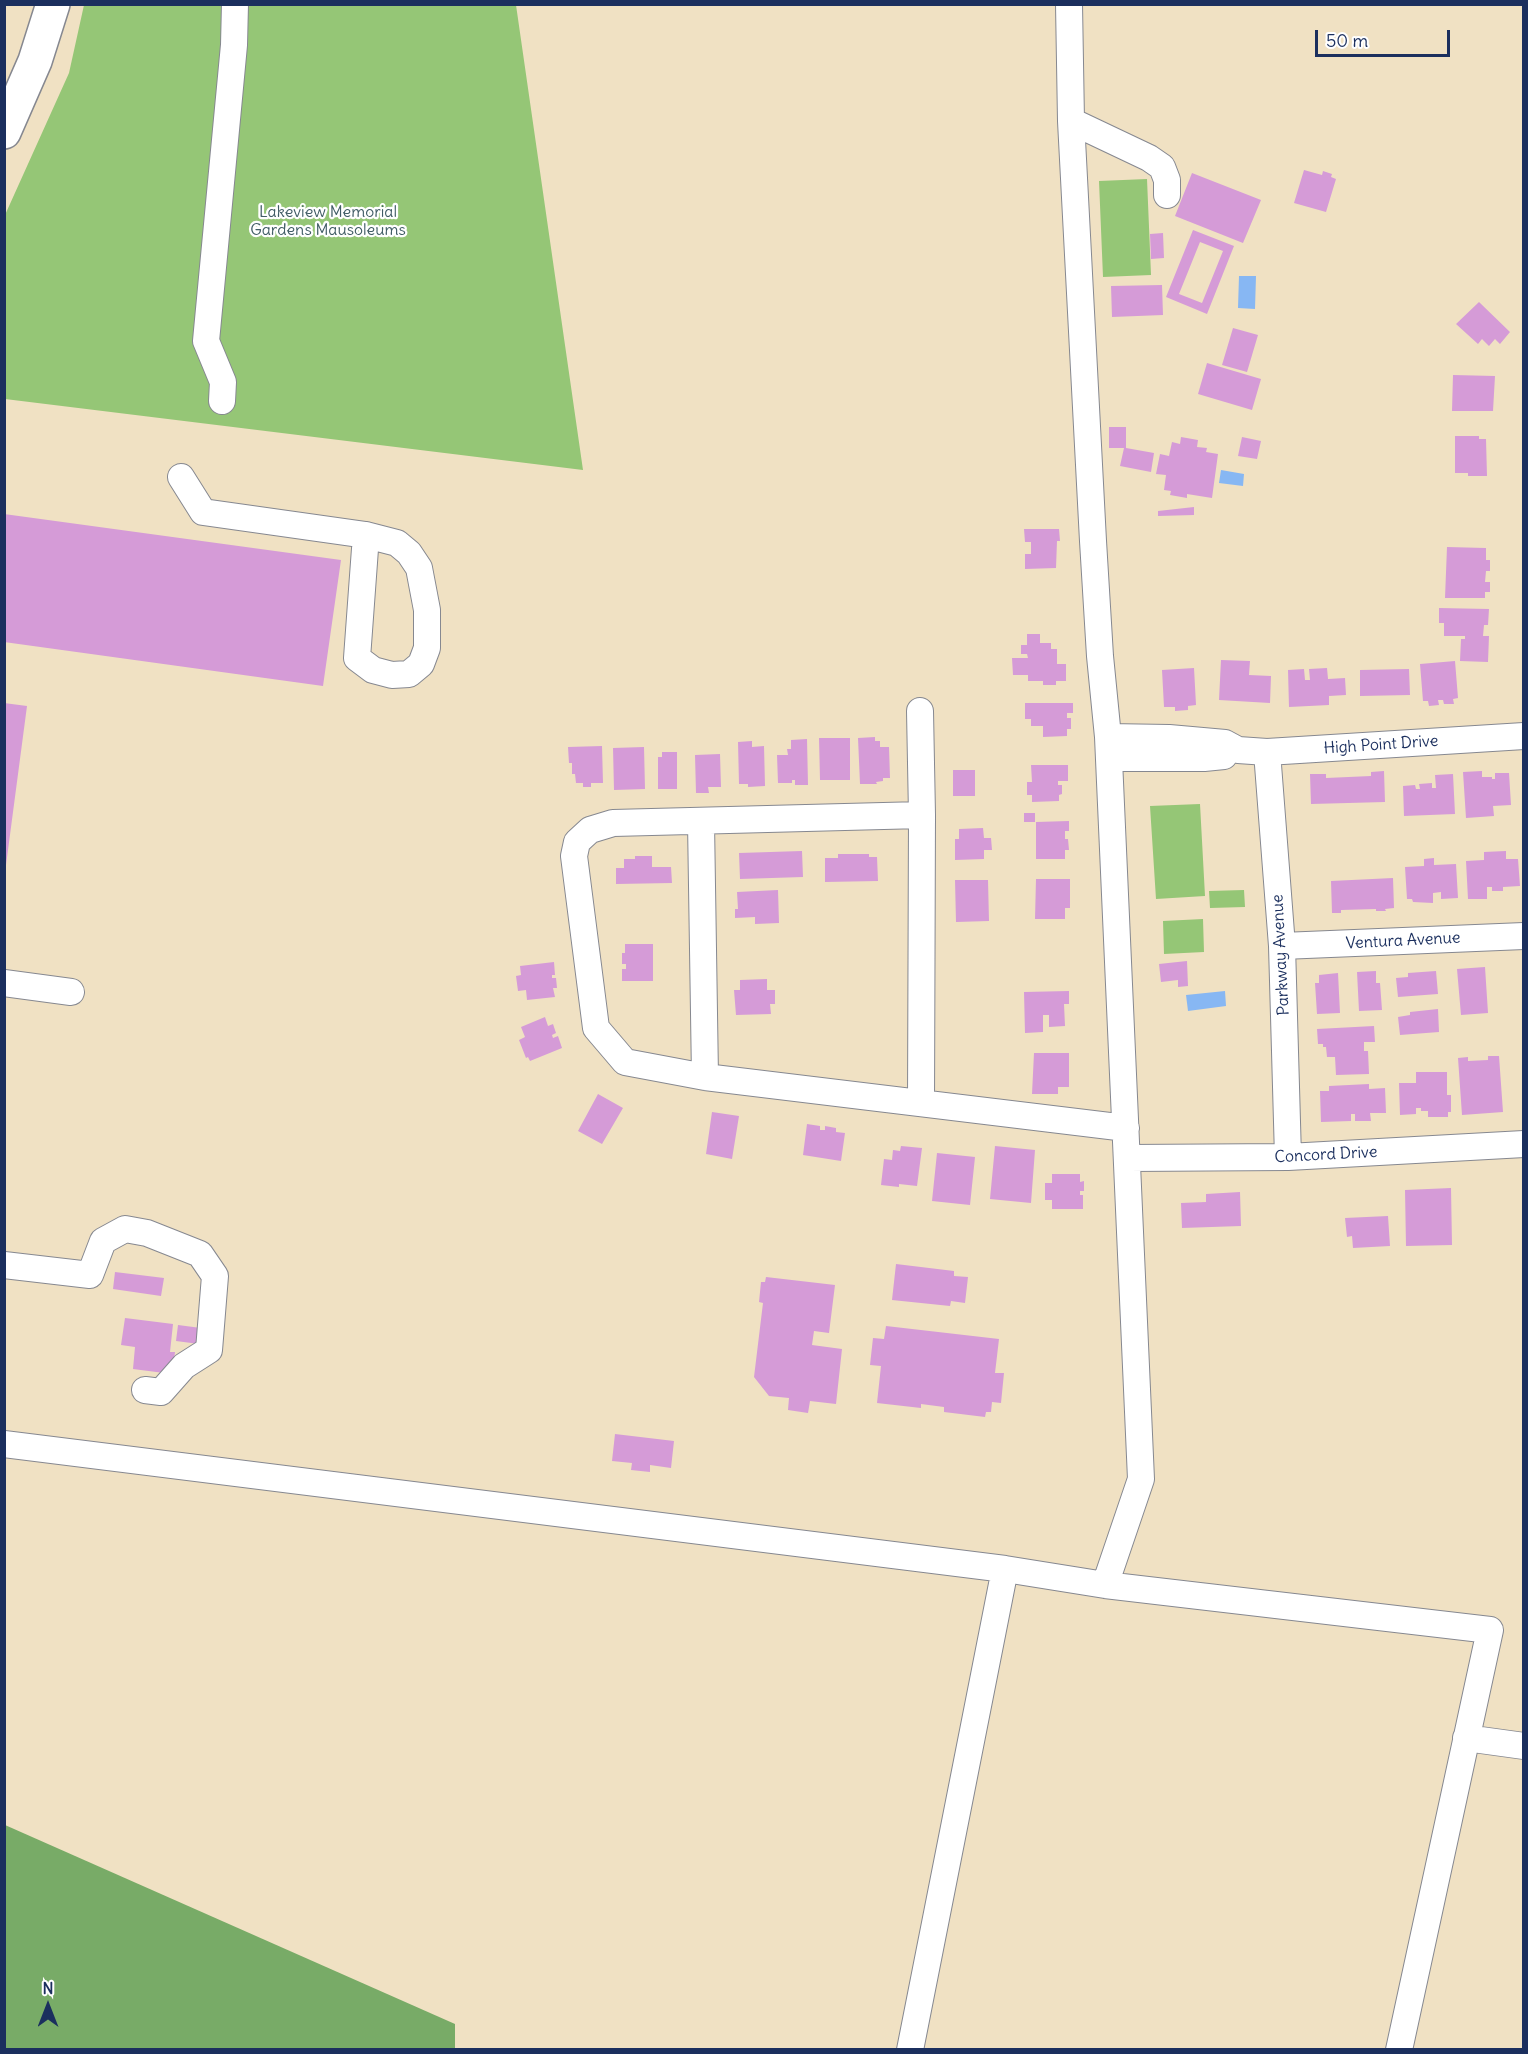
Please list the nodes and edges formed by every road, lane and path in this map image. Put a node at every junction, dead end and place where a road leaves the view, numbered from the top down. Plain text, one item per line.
1 (53, 4) edge
2 (235, 4) edge
3 (1069, 4) edge
4 (1071, 121) junction
5 (4, 132) edge
6 (1167, 195) dead end
7 (222, 401) dead end
8 (181, 477) dead end
9 (366, 535) junction
10 (920, 711) dead end
11 (1524, 736) edge
12 (1109, 747) junction
13 (1267, 752) junction
14 (922, 815) junction
15 (701, 822) junction
16 (1524, 936) edge
17 (1282, 946) junction
18 (4, 983) edge
19 (71, 992) dead end
20 (705, 1077) junction
21 (921, 1103) junction
22 (1126, 1128) junction
23 (1524, 1144) edge
24 (1288, 1157) junction
25 (1128, 1158) junction
26 (4, 1265) edge
27 (145, 1390) dead end
28 (4, 1444) edge
29 (1005, 1569) junction
30 (1105, 1585) junction
31 (1466, 1738) junction
32 (1524, 1746) edge
33 (910, 2049) edge
34 (1399, 2049) edge

1 - 5 main road
2 - 7 street
3 - 4 street
4 - 6 street
4 - 12 street
8 - 9 street
9 - 9 street
10 - 14 street
11 - 13 street, High Point Drive
12 - 13 street, High Point Drive
12 - 22 street
13 - 17 street, Parkway Avenue
14 - 15 street
14 - 21 street
15 - 20 street
15 - 20 street
16 - 17 street, Ventura Avenue
17 - 24 street, Parkway Avenue
18 - 19 street
20 - 21 street
21 - 22 street
22 - 25 street
23 - 24 street, Concord Drive
24 - 25 street, Concord Drive
25 - 30 street
26 - 27 street
28 - 29 street
29 - 30 street
29 - 33 street
30 - 31 street
31 - 32 street
31 - 34 street

